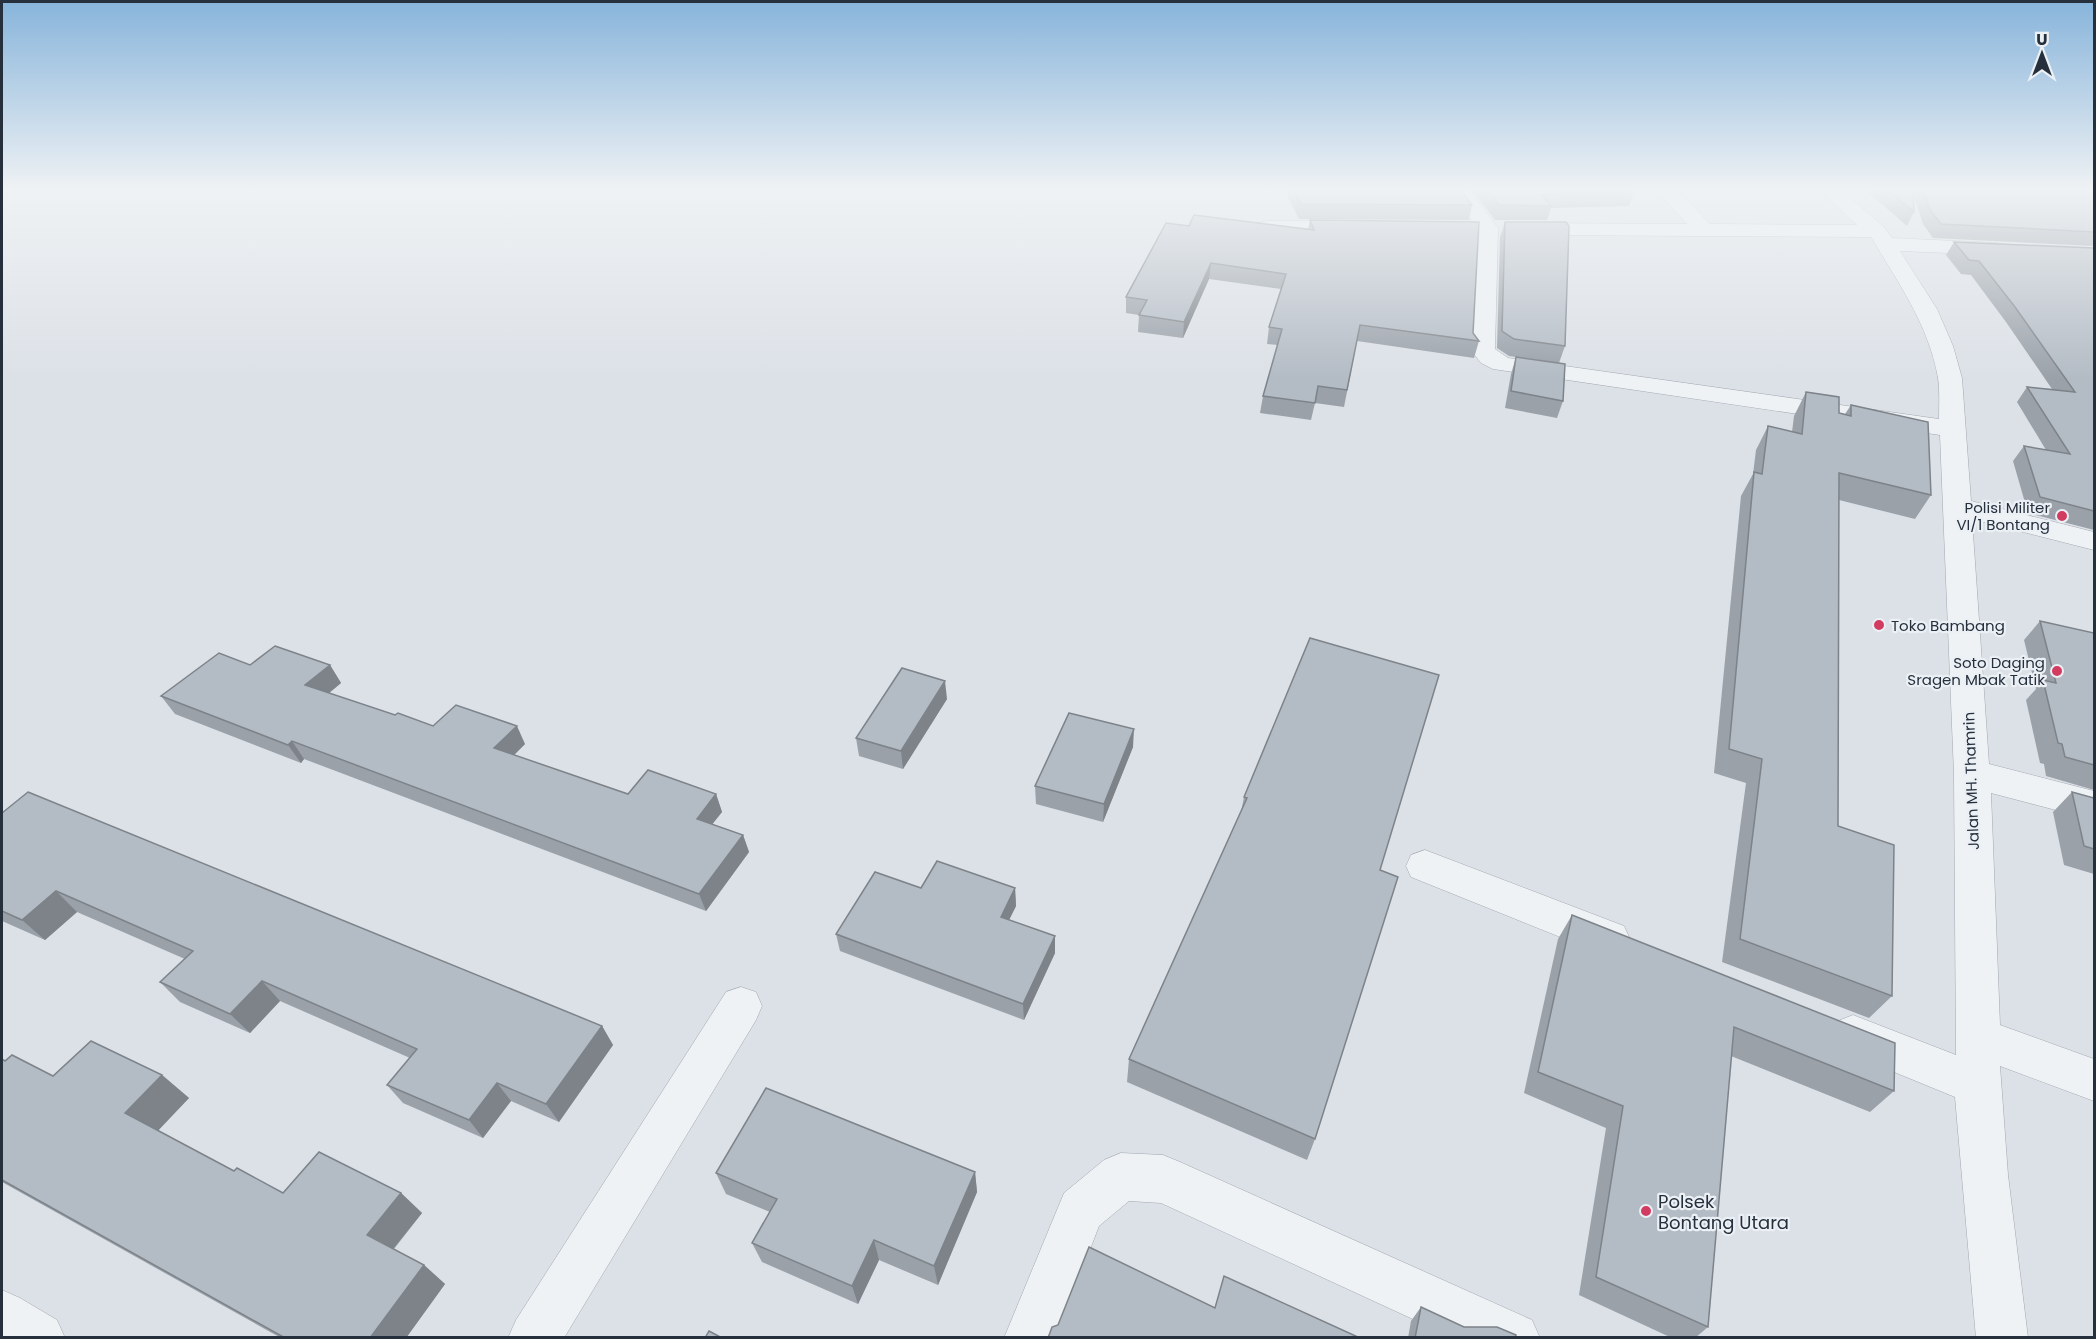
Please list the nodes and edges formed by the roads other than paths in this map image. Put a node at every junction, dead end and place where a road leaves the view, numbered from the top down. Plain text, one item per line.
1 (1477, 253) edge
2 (1891, 253) edge
3 (1953, 429) junction
4 (1957, 506) junction
5 (2094, 541) edge
6 (1972, 774) junction
7 (2094, 805) edge
8 (1425, 866) dead end
9 (1646, 953) edge
10 (741, 1006) dead end
11 (1823, 1023) edge
12 (1979, 1038) junction
13 (2094, 1080) edge
14 (1977, 1084) junction
15 (2, 1316) edge
16 (39, 1338) edge
17 (534, 1338) edge
18 (1030, 1338) edge
19 (1514, 1338) edge
20 (2002, 1338) edge

1 - 3 street
2 - 3 street, Jalan MH. Thamrin
3 - 4 street, Jalan MH. Thamrin
4 - 5 street
4 - 6 street, Jalan MH. Thamrin
6 - 7 street
6 - 12 street, Jalan MH. Thamrin
8 - 9 street
10 - 17 street
11 - 14 street
12 - 13 street
12 - 14 street, Jalan MH. Thamrin
14 - 20 street, Jalan MH. Thamrin
15 - 16 street
18 - 19 street

